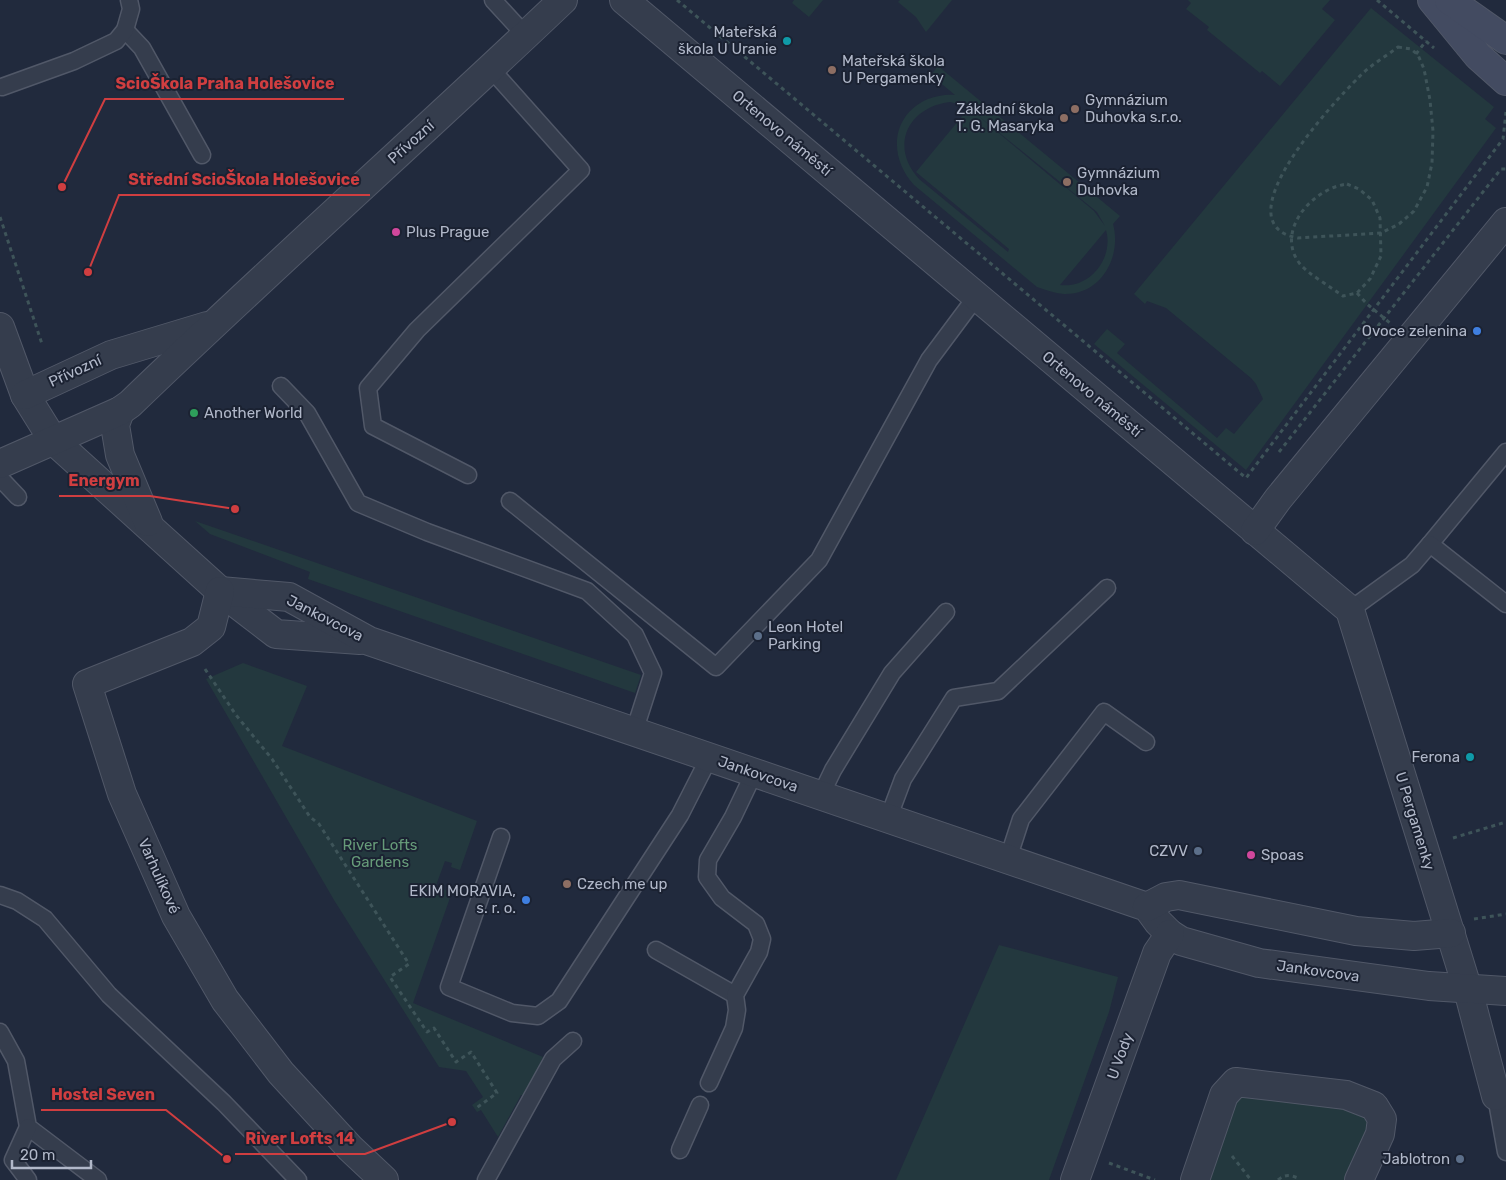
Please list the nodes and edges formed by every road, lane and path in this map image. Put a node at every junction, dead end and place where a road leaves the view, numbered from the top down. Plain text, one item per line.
1 (493, 0) edge
2 (563, 0) edge
3 (624, 0) edge
4 (676, 0) edge
5 (1432, 0) edge
6 (1449, 0) edge
7 (134, 3) edge
8 (124, 30) junction
9 (526, 36) junction
10 (1506, 40) edge
11 (1426, 41) dead end
12 (1416, 54) junction
13 (491, 69) junction
14 (1506, 81) edge
15 (2, 86) dead end
16 (1506, 112) edge
17 (1505, 140) edge
18 (202, 155) dead end
19 (1506, 169) edge
20 (0, 217) edge
21 (1506, 222) edge
22 (1381, 233) junction
23 (1291, 237) junction
24 (1356, 293) junction
25 (976, 297) junction
26 (1374, 310) junction
27 (1384, 318) junction
28 (213, 324) junction
29 (0, 327) edge
30 (1410, 338) junction
31 (42, 344) dead end
32 (281, 386) dead end
33 (25, 395) junction
34 (120, 411) junction
35 (53, 440) junction
36 (1506, 452) edge
37 (1273, 459) dead end
38 (0, 464) edge
39 (468, 476) dead end
40 (0, 478) edge
41 (18, 497) dead end
42 (510, 501) dead end
43 (152, 530) junction
44 (1255, 531) junction
45 (1430, 544) junction
46 (1107, 588) dead end
47 (220, 591) junction
48 (1506, 604) edge
49 (1350, 610) junction
50 (946, 612) dead end
51 (369, 641) junction
52 (205, 669) dead end
53 (634, 732) junction
54 (1146, 742) dead end
55 (709, 758) junction
56 (754, 773) junction
57 (820, 795) junction
58 (888, 819) junction
59 (1506, 822) edge
60 (501, 837) dead end
61 (1453, 838) dead end
62 (1008, 859) junction
63 (0, 895) edge
64 (1147, 907) junction
65 (1506, 914) edge
66 (1474, 918) dead end
67 (1451, 933) junction
68 (1170, 934) junction
69 (656, 950) dead end
70 (1468, 990) junction
71 (1506, 992) edge
72 (735, 995) junction
73 (0, 1032) edge
74 (573, 1041) dead end
75 (710, 1083) dead end
76 (1496, 1096) joint
77 (700, 1105) dead end
78 (474, 1108) dead end
79 (28, 1126) junction
80 (680, 1150) dead end
81 (1506, 1152) edge
82 (1108, 1163) dead end
83 (28, 1180) edge
84 (98, 1180) edge
85 (298, 1180) edge
86 (384, 1180) edge
87 (486, 1180) edge
88 (1075, 1180) edge
89 (1155, 1180) edge
90 (1195, 1180) edge
91 (1278, 1180) edge
92 (1299, 1180) edge
93 (1359, 1180) edge

1 - 9 lane
2 - 9 street, Přívozní
3 - 25 street, Ortenovo náměstí
4 - 26 path
5 - 14 main road
6 - 10 main road
7 - 8 lane
8 - 15 lane
8 - 18 lane
9 - 13 street, Přívozní
11 - 12 path
12 - 22 path
12 - 23 path
13 - 28 street, Přívozní
13 - 39 lane
16 - 17 path
17 - 26 path
19 - 27 path
20 - 31 path
21 - 30 street
22 - 23 path
22 - 23 path
22 - 24 path
23 - 24 path
24 - 26 path
25 - 42 lane
25 - 44 street, Ortenovo náměstí
26 - 27 path
27 - 30 path
27 - 37 path
28 - 33 street, Přívozní
28 - 34 street, Přívozní
29 - 33 street, Jankovcova
30 - 44 street
32 - 53 lane
33 - 35 street, Jankovcova
34 - 35 street, Přívozní
34 - 43 street, Jankovcova
35 - 38 street
35 - 43 street, Jankovcova
36 - 45 lane
40 - 41 lane
43 - 47 street, Jankovcova
44 - 49 street
45 - 48 lane
45 - 49 lane
46 - 58 lane
47 - 51 street, Jankovcova
47 - 51 street, Jankovcova
47 - 86 street, Varhulíkové
49 - 67 street, U Pergamenky
50 - 57 lane
51 - 53 street, Jankovcova
52 - 78 path
53 - 55 street, Jankovcova
54 - 62 lane
55 - 56 street, Jankovcova
55 - 60 lane
56 - 57 street, Jankovcova
56 - 72 lane
57 - 58 street, Jankovcova
58 - 62 street, Jankovcova
59 - 61 path
62 - 64 street, Jankovcova
63 - 85 lane
64 - 67 street
64 - 68 street, Jankovcova
65 - 66 path
67 - 70 street, U Pergamenky
68 - 70 street, Jankovcova
68 - 88 street, U Vody
69 - 72 lane
70 - 71 street, Jankovcova
70 - 76 street, U Pergamenky
72 - 75 lane
73 - 79 lane
74 - 87 lane
76 - 81 lane, U Pergamenky
77 - 80 lane
79 - 83 lane
79 - 84 lane
82 - 89 path
90 - 93 street
91 - 92 path

